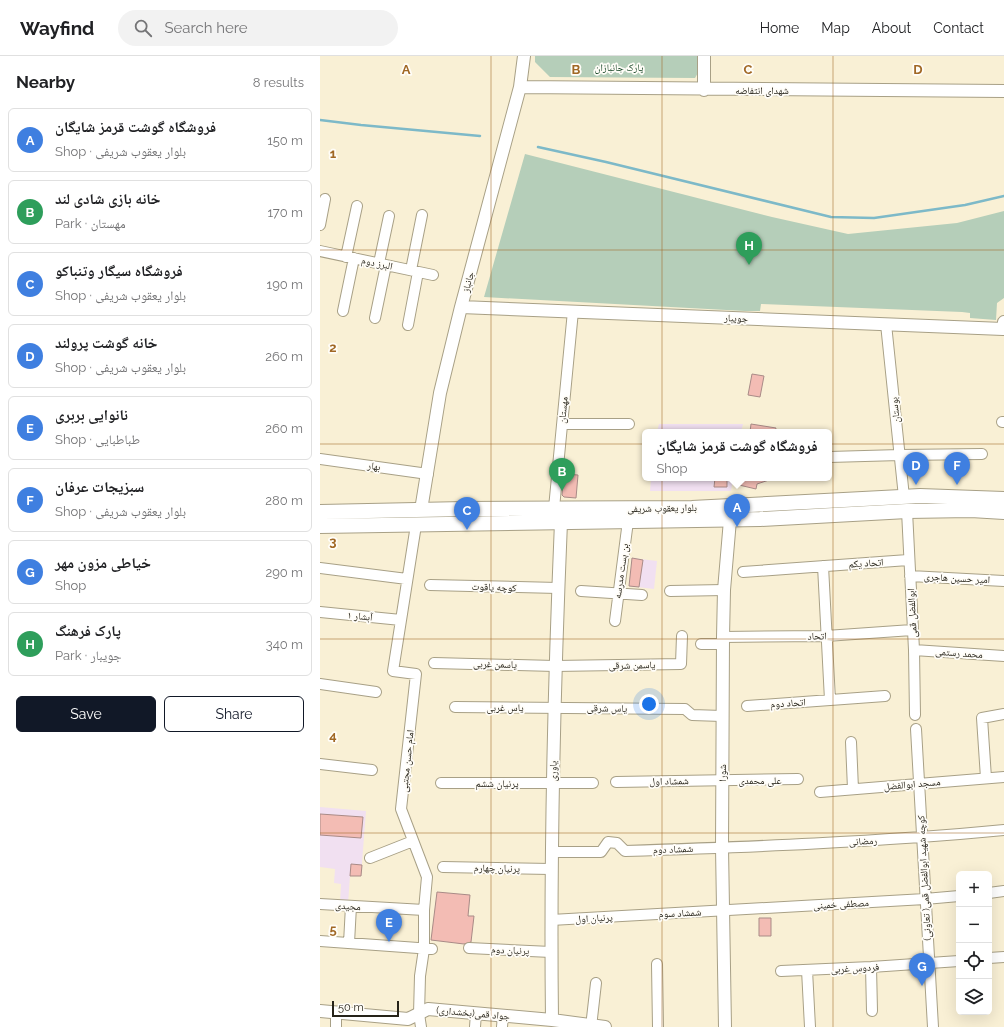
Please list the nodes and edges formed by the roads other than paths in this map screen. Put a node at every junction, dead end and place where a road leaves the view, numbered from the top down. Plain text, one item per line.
1 (524, 56) edge
2 (704, 56) edge
3 (520, 87) junction
4 (704, 90) junction
5 (1004, 92) edge
6 (325, 199) dead end
7 (357, 206) dead end
8 (422, 215) dead end
9 (389, 216) dead end
10 (320, 225) edge
11 (321, 254) edge
12 (350, 257) junction
13 (383, 264) junction
14 (415, 271) junction
15 (433, 275) dead end
16 (461, 307) junction
17 (573, 311) junction
18 (343, 312) dead end
19 (375, 318) dead end
20 (1004, 322) edge
21 (886, 324) junction
22 (408, 325) dead end
23 (562, 424) junction
24 (629, 424) dead end
25 (982, 454) dead end
26 (900, 455) junction
27 (832, 457) edge
28 (320, 459) edge
29 (428, 474) junction
30 (1004, 498) edge
31 (905, 504) junction
32 (731, 505) junction
33 (554, 508) junction
34 (421, 510) junction
35 (320, 512) edge
36 (1004, 512) edge
37 (730, 520) junction
38 (628, 521) junction
39 (561, 522) junction
40 (416, 525) junction
41 (320, 526) edge
42 (908, 560) junction
43 (823, 566) junction
44 (320, 568) edge
45 (743, 572) dead end
46 (910, 576) junction
47 (407, 579) junction
48 (1004, 581) edge
49 (430, 585) dead end
50 (558, 588) junction
51 (724, 590) junction
52 (581, 591) dead end
53 (670, 591) dead end
54 (618, 594) junction
55 (642, 595) dead end
56 (320, 612) edge
57 (400, 620) junction
58 (614, 621) dead end
59 (912, 630) junction
60 (682, 636) dead end
61 (826, 636) junction
62 (723, 641) junction
63 (701, 644) dead end
64 (914, 650) junction
65 (1004, 656) edge
66 (434, 663) dead end
67 (555, 666) junction
68 (320, 684) edge
69 (376, 692) dead end
70 (885, 696) dead end
71 (830, 700) junction
72 (747, 706) dead end
73 (456, 707) dead end
74 (554, 707) junction
75 (1004, 714) edge
76 (915, 715) dead end
77 (722, 716) junction
78 (916, 729) dead end
79 (850, 742) dead end
80 (320, 764) edge
81 (372, 770) dead end
82 (1004, 777) edge
83 (986, 778) junction
84 (798, 779) dead end
85 (722, 780) junction
86 (616, 782) dead end
87 (552, 783) junction
88 (593, 783) dead end
89 (442, 784) dead end
90 (918, 784) junction
91 (853, 789) junction
92 (820, 792) dead end
93 (1004, 830) edge
94 (921, 838) junction
95 (413, 841) junction
96 (722, 848) junction
97 (551, 852) junction
98 (370, 858) dead end
99 (443, 867) dead end
100 (551, 869) junction
101 (1004, 891) edge
102 (992, 893) edge
103 (956, 896) edge
104 (925, 899) junction
105 (320, 904) edge
106 (351, 906) junction
107 (424, 910) junction
108 (723, 911) junction
109 (637, 916) joint
110 (551, 920) junction
111 (320, 940) edge
112 (349, 942) junction
113 (469, 948) dead end
114 (428, 949) junction
115 (551, 952) junction
116 (1004, 957) edge
117 (992, 958) edge
118 (956, 961) edge
119 (929, 963) junction
120 (657, 964) dead end
121 (871, 967) junction
122 (806, 970) junction
123 (780, 971) dead end
124 (596, 983) dead end
125 (320, 1011) edge
126 (872, 1011) dead end
127 (336, 1013) junction
128 (476, 1013) junction
129 (419, 1014) junction
130 (552, 1020) junction
131 (502, 1021) edge
132 (397, 1023) edge
133 (591, 1026) edge
134 (336, 1027) edge
135 (421, 1027) edge
136 (475, 1027) edge
137 (605, 1027) edge
138 (658, 1027) edge
139 (725, 1027) edge
140 (810, 1027) edge
141 (933, 1027) edge

1 - 3 street, جانباز
2 - 4 street
3 - 4 street, شهدای انتفاضه
3 - 16 street, جانباز
4 - 5 street, شهدای انتفاضه
6 - 10 street
7 - 12 street
8 - 14 street
9 - 13 street
11 - 12 street, البرز دوم
12 - 13 street, البرز دوم
12 - 18 street
13 - 14 street, البرز دوم
13 - 19 street
14 - 15 street, البرز دوم
14 - 22 street
16 - 17 street, جویبار
16 - 29 street, جانباز
17 - 21 street, جویبار
17 - 23 street, مهستان
20 - 21 street, جویبار
21 - 26 street, بوستان
23 - 24 street
23 - 33 street, مهستان
25 - 26 street
26 - 27 street
26 - 31 street, بوستان
28 - 29 street, بهار
29 - 34 street, جانباز
30 - 31 main road, بلوار یعقوب شریفی
31 - 32 main road, بلوار یعقوب شریفی
31 - 36 main road, بلوار یعقوب شریفی
31 - 37 main road, بلوار یعقوب شریفی
31 - 42 street, ابوالفضل قمی
32 - 33 main road, بلوار یعقوب شریفی
32 - 37 main road
33 - 34 main road, بلوار یعقوب شریفی
33 - 39 main road
34 - 35 main road, بلوار یعقوب شریفی
34 - 40 main road
37 - 38 main road, بلوار یعقوب شریفی
37 - 51 street, شورا
38 - 39 main road, بلوار یعقوب شریفی
38 - 54 street, بن بست مدرسه
39 - 40 main road, بلوار یعقوب شریفی
39 - 50 street, یاوری
40 - 41 main road, بلوار یعقوب شریفی
40 - 47 street, امام حسن مجتبی
42 - 43 street, اتحاد یکم
42 - 46 street, ابوالفضل قمی
43 - 45 street, اتحاد یکم
43 - 61 street
44 - 47 street
46 - 48 street, امیر حسین هاجری
46 - 59 street, ابوالفضل قمی
47 - 57 street, امام حسن مجتبی
49 - 50 street, کوچه یاقوت
50 - 67 street, یاوری
51 - 53 street
51 - 62 street, شورا
52 - 54 street
54 - 55 street
54 - 58 street, بن بست مدرسه
56 - 57 street, آبشار ۱
57 - 95 street, امام حسن مجتبی
59 - 61 street, اتحاد
59 - 64 street, ابوالفضل قمی
60 - 67 street, یاسمن شرقی
61 - 62 street, اتحاد
61 - 71 street
62 - 63 street, اتحاد
62 - 77 street, شورا
64 - 65 street, محمد رستمی
64 - 76 street, ابوالفضل قمی
66 - 67 street, یاسمن غربی
67 - 74 street, یاوری
68 - 69 street
70 - 71 street, اتحاد دوم
71 - 72 street, اتحاد دوم
73 - 74 street, یاس غربی
74 - 77 street, یاس شرقی
74 - 87 street, یاوری
75 - 83 street
77 - 85 street, شورا
78 - 90 street, کوچه شهید ابوالفضل قمی( تعاونی)
79 - 91 street
80 - 81 street
82 - 83 street, مسجد ابوالفضل
83 - 90 street, مسجد ابوالفضل
84 - 85 street, علی محمدی
85 - 86 street, شمشاد اول
85 - 96 street, شورا
87 - 88 street, پرنیان ششم
87 - 89 street, پرنیان ششم
87 - 97 street, یاوری
90 - 91 street, مسجد ابوالفضل
90 - 94 street, کوچه شهید ابوالفضل قمی( تعاونی)
91 - 92 street, مسجد ابوالفضل
93 - 94 street, رمضانی
94 - 96 street, رمضانی
94 - 104 street, کوچه شهید ابوالفضل قمی( تعاونی)
95 - 98 street
95 - 107 street, امام حسن مجتبی
96 - 97 street, شمشاد دوم
96 - 108 street, شورا
97 - 100 street, یاوری
99 - 100 street, پرنیان چهارم
100 - 110 street, یاوری
101 - 102 street
103 - 104 street, مصطفی خمینی
104 - 108 street, مصطفی خمینی
104 - 119 street, کوچه شهید ابوالفضل قمی( تعاونی)
105 - 106 street, مجیدی
106 - 107 street, مجیدی
106 - 112 street
107 - 114 street, امام حسن مجتبی
108 - 109 street, شمشاد سوم
108 - 139 street, شورا
109 - 110 street, پرنیان اول
110 - 115 street, یاوری
111 - 112 street
112 - 114 street
113 - 115 street, پرنیان دوم
114 - 129 street, امام حسن مجتبی
115 - 130 street, یاوری
116 - 117 street
118 - 119 street, فردوس غربی
119 - 121 street, فردوس غربی
119 - 141 street, کوچه شهید ابوالفضل قمی( تعاونی)
120 - 138 street
121 - 122 street, فردوس غربی
121 - 126 street
122 - 123 street, فردوس غربی
122 - 140 street
124 - 133 street
125 - 127 street, جواد قمی(بخشداری)
127 - 132 street, جواد قمی(بخشداری)
127 - 134 street
128 - 129 street, جواد قمی(بخشداری)
128 - 131 street, جواد قمی(بخشداری)
128 - 136 street
129 - 132 street, جواد قمی(بخشداری)
129 - 135 street, امام حسن مجتبی
130 - 131 street, جواد قمی(بخشداری)
130 - 133 street, جواد قمی(بخشداری)
133 - 137 street, جواد قمی(بخشداری)

